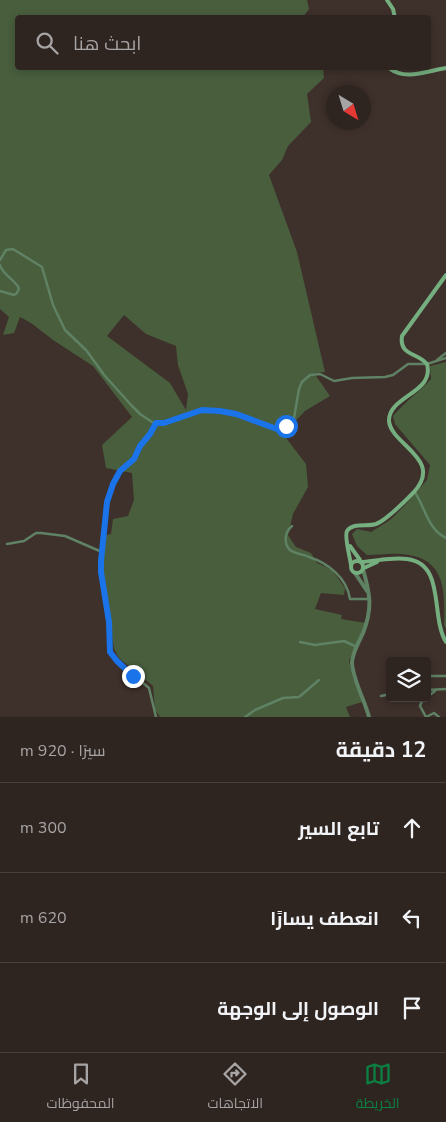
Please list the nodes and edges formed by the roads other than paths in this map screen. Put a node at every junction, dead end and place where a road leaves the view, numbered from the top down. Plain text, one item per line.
1 (387, 0) edge
2 (394, 15) edge
3 (446, 68) edge
4 (392, 70) edge
5 (0, 260) edge
6 (0, 265) edge
7 (446, 275) edge
8 (0, 291) edge
9 (446, 353) edge
10 (446, 358) edge
11 (436, 361) junction
12 (427, 364) junction
13 (156, 423) junction
14 (414, 491) junction
15 (292, 526) dead end
16 (446, 538) edge
17 (348, 541) junction
18 (7, 544) dead end
19 (102, 552) junction
20 (361, 561) junction
21 (380, 561) junction
22 (351, 565) junction
23 (363, 568) junction
24 (355, 573) junction
25 (370, 597) junction
26 (300, 642) dead end
27 (446, 642) edge
28 (356, 647) junction
29 (431, 676) edge
30 (446, 676) edge
31 (318, 680) dead end
32 (431, 690) edge
33 (437, 690) junction
34 (446, 690) edge
35 (431, 694) edge
36 (386, 695) edge
37 (382, 696) dead end
38 (422, 702) edge
39 (156, 717) edge
40 (246, 717) edge
41 (369, 717) edge
42 (426, 717) edge
43 (439, 717) edge

1 - 2 main road
3 - 4 main road
5 - 13 street
6 - 8 street
7 - 12 main road
9 - 11 street
10 - 11 street
11 - 12 street
12 - 13 street
12 - 14 main road
13 - 19 street
14 - 16 street
14 - 17 main road
15 - 25 street
17 - 20 main road
17 - 22 main road
18 - 19 street
19 - 39 street
20 - 21 main road
20 - 22 main road
20 - 23 main road
21 - 23 main road
21 - 27 main road
22 - 24 main road
23 - 24 main road
23 - 25 street
24 - 25 street
25 - 28 street
26 - 28 street
28 - 41 street
29 - 30 street
31 - 40 street
32 - 33 street
33 - 34 street
33 - 35 street
36 - 37 street
38 - 42 street
42 - 43 street

